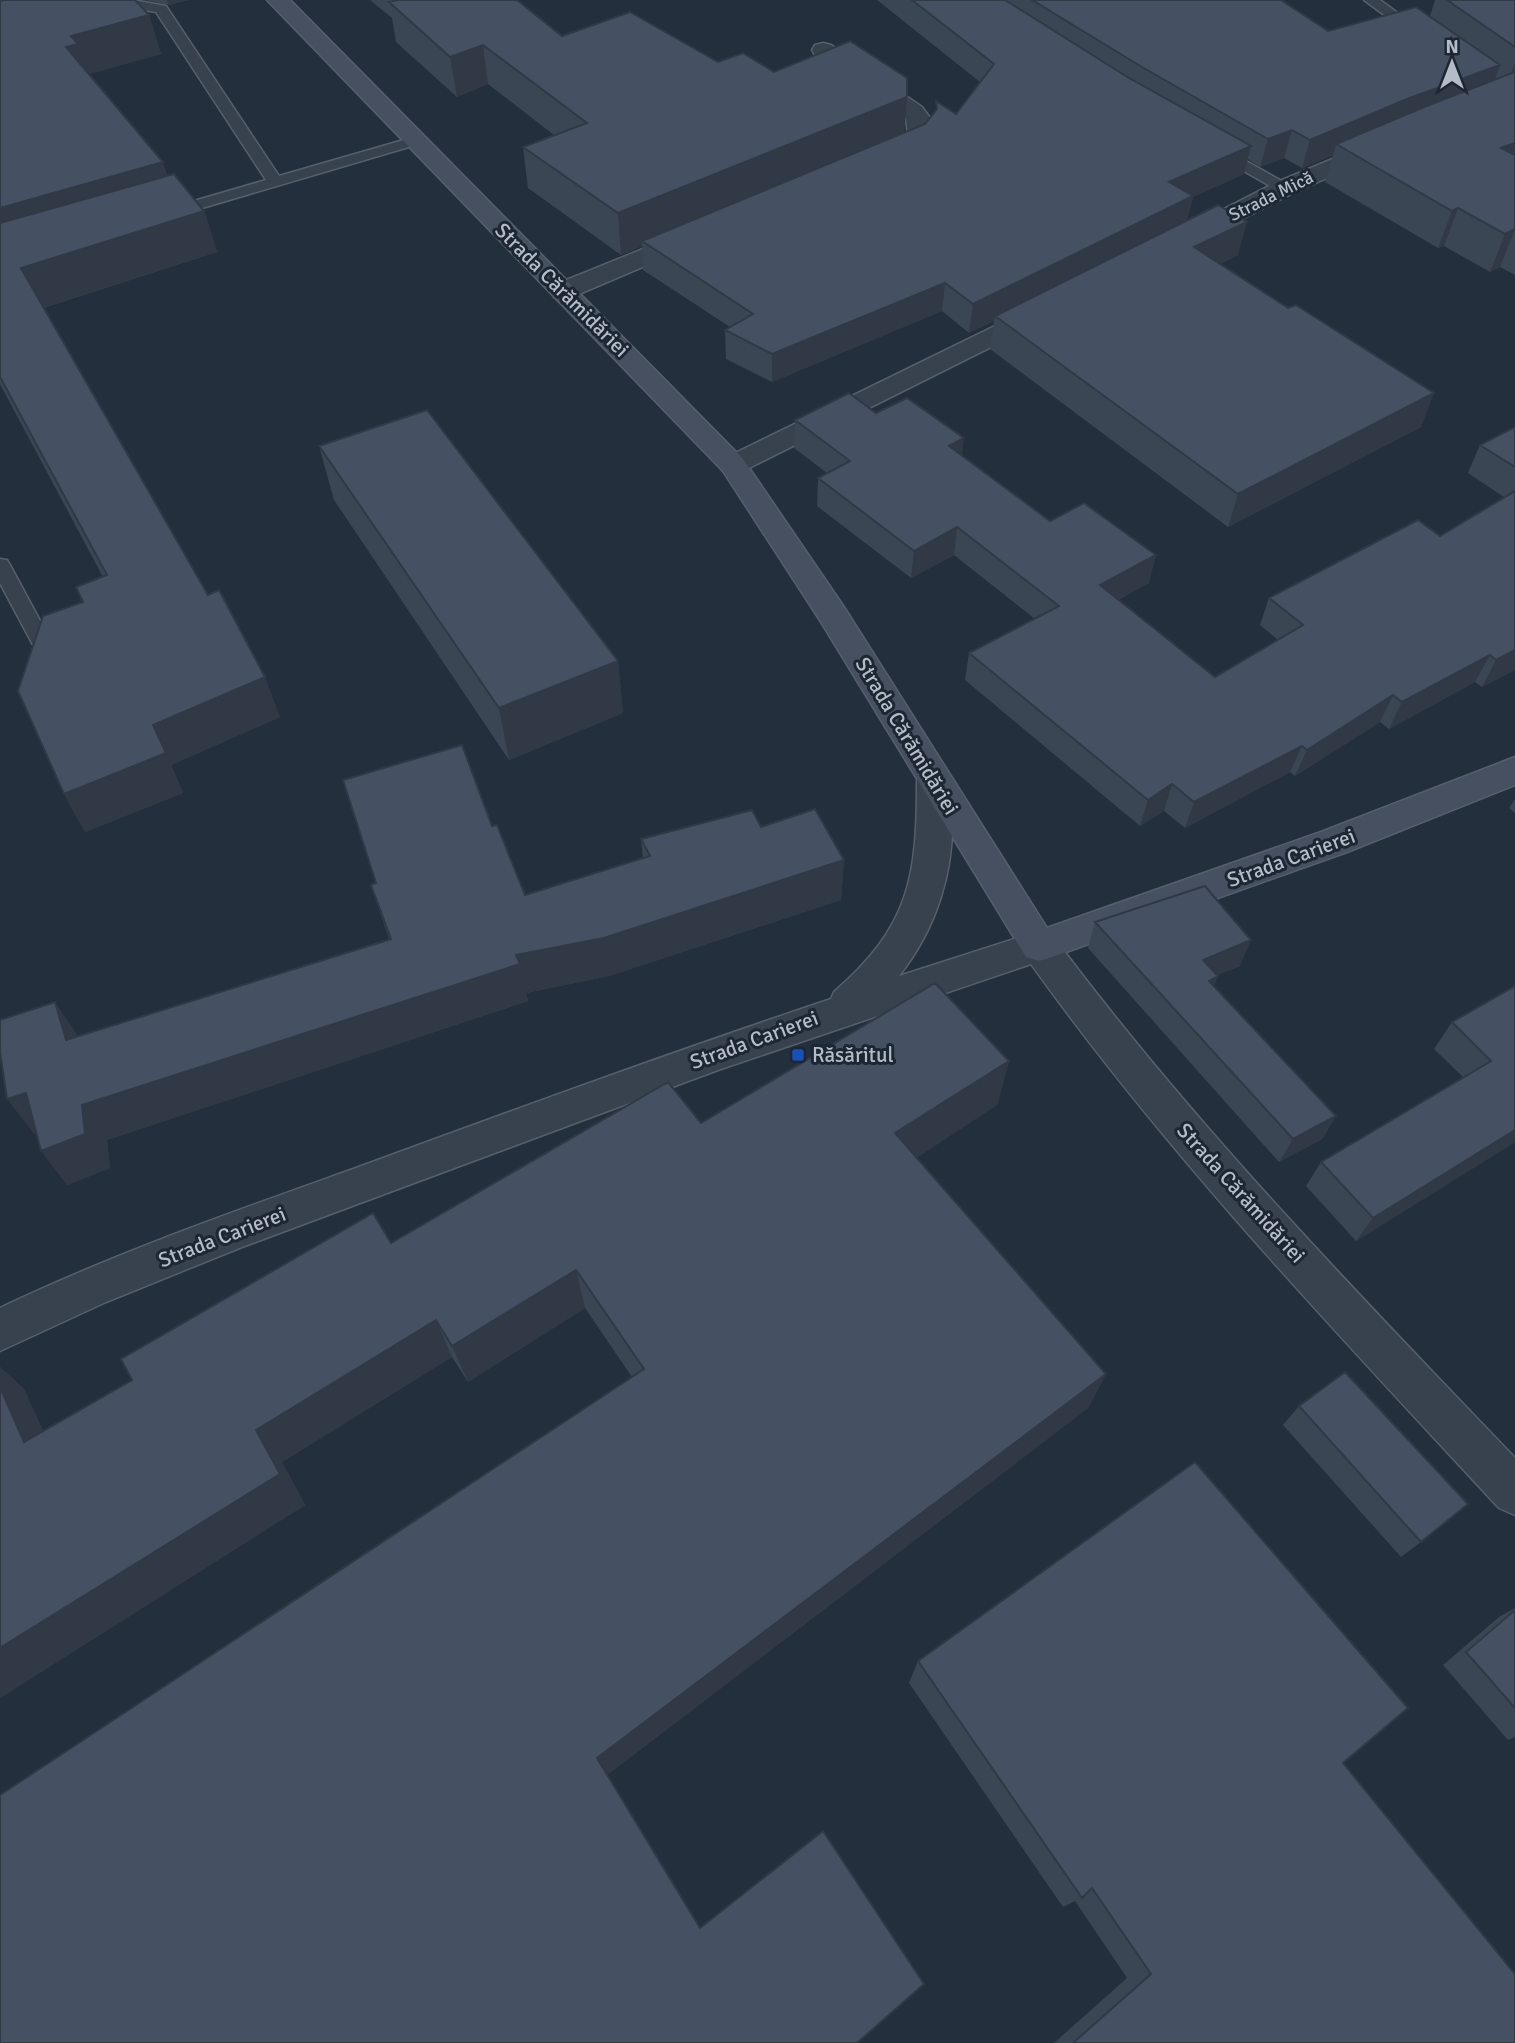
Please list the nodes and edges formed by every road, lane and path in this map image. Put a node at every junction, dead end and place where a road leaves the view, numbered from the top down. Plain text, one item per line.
1 (278, 0) edge
2 (1371, 0) edge
3 (93, 14) edge
4 (1428, 40) edge
5 (823, 50) edge
6 (1394, 140) edge
7 (1201, 141) edge
8 (414, 142) junction
9 (867, 164) edge
10 (275, 181) junction
11 (1283, 188) junction
12 (157, 216) edge
13 (715, 228) edge
14 (1160, 251) edge
15 (563, 290) junction
16 (1062, 301) edge
17 (733, 465) junction
18 (0, 565) edge
19 (42, 643) edge
20 (1515, 770) edge
21 (934, 781) junction
22 (1039, 946) junction
23 (839, 1010) junction
24 (0, 1330) edge
25 (1515, 1492) edge

1 - 8 street, Strada Cărămidăriei
2 - 4 lane
3 - 10 lane
5 - 9 street
6 - 11 street, Strada Mică
7 - 11 lane
8 - 10 lane
8 - 15 street, Strada Cărămidăriei
10 - 12 lane
11 - 14 street, Strada Mică
13 - 15 street
15 - 17 street, Strada Cărămidăriei
16 - 17 street
17 - 21 street, Strada Cărămidăriei
18 - 19 lane
20 - 22 street, Strada Carierei
21 - 22 street, Strada Cărămidăriei
21 - 23 street
22 - 23 street, Strada Carierei
22 - 25 street, Strada Cărămidăriei
23 - 24 street, Strada Carierei

